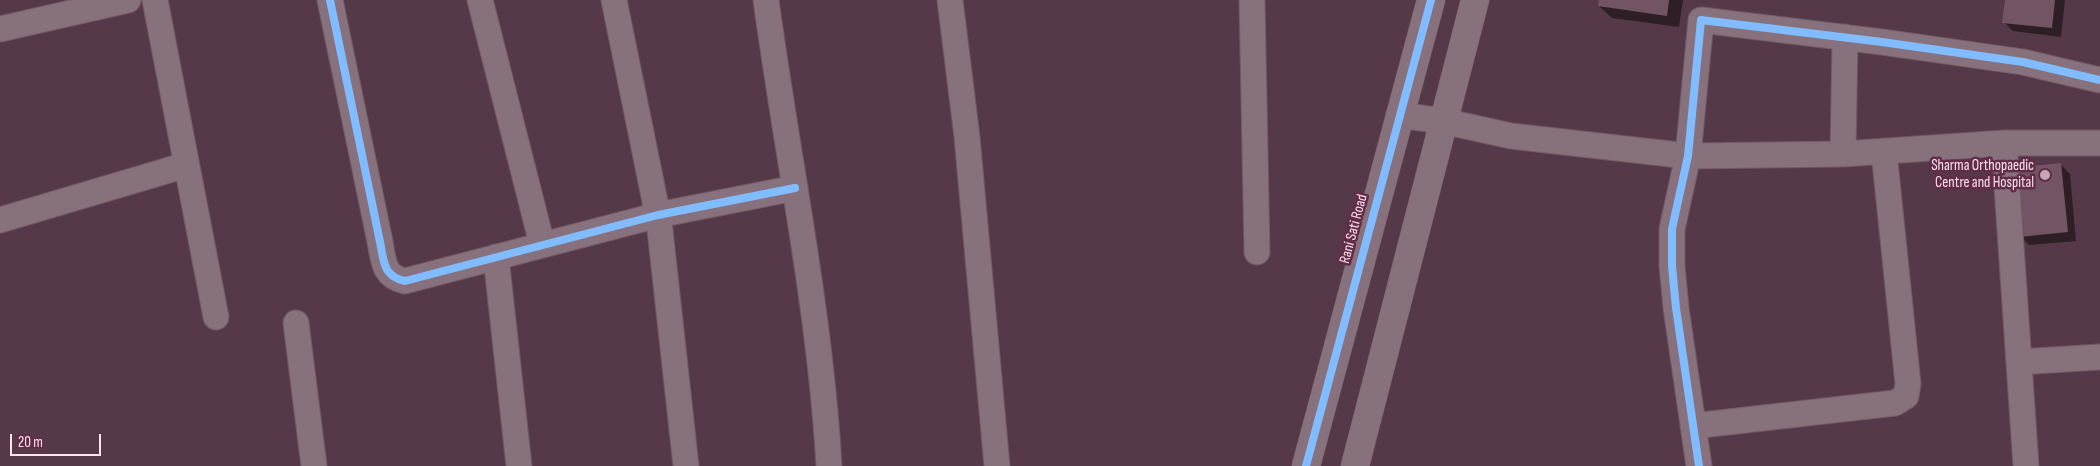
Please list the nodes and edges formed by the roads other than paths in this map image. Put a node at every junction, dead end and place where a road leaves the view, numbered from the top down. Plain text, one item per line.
1 (128, 0) edge
2 (155, 0) edge
3 (330, 0) edge
4 (480, 0) edge
5 (614, 0) edge
6 (766, 0) edge
7 (950, 0) edge
8 (1252, 0) edge
9 (1431, 0) edge
10 (1476, 0) edge
11 (0, 29) edge
12 (1845, 38) junction
13 (2100, 80) edge
14 (1399, 115) junction
15 (1443, 121) junction
16 (2004, 143) junction
17 (2100, 143) edge
18 (1884, 152) junction
19 (1843, 154) junction
20 (1688, 156) junction
21 (186, 165) junction
22 (795, 188) junction
23 (658, 215) junction
24 (0, 220) edge
25 (542, 244) junction
26 (1257, 252) dead end
27 (496, 257) junction
28 (216, 317) dead end
29 (296, 323) dead end
30 (2100, 357) edge
31 (2019, 362) junction
32 (1693, 426) junction
33 (314, 466) edge
34 (519, 466) edge
35 (686, 466) edge
36 (829, 466) edge
37 (997, 466) edge
38 (1306, 466) edge
39 (1356, 466) edge
40 (1699, 466) edge
41 (2026, 466) edge

1 - 11 street
2 - 21 street
3 - 27 street
4 - 25 street
5 - 23 street
6 - 22 street
7 - 37 street
8 - 26 street
9 - 14 street, Rani Sati Road
10 - 15 street
12 - 13 street
12 - 19 street
12 - 20 street
14 - 15 street
14 - 38 street, Rani Sati Road
15 - 20 street
15 - 39 street
16 - 17 street
16 - 18 street
16 - 31 street
18 - 19 street
18 - 32 street
19 - 20 street
20 - 32 street
21 - 24 street
21 - 28 street
22 - 23 street
22 - 36 street
23 - 25 street
23 - 35 street
25 - 27 street
27 - 34 street
29 - 33 street
30 - 31 street
31 - 41 street
32 - 40 street

